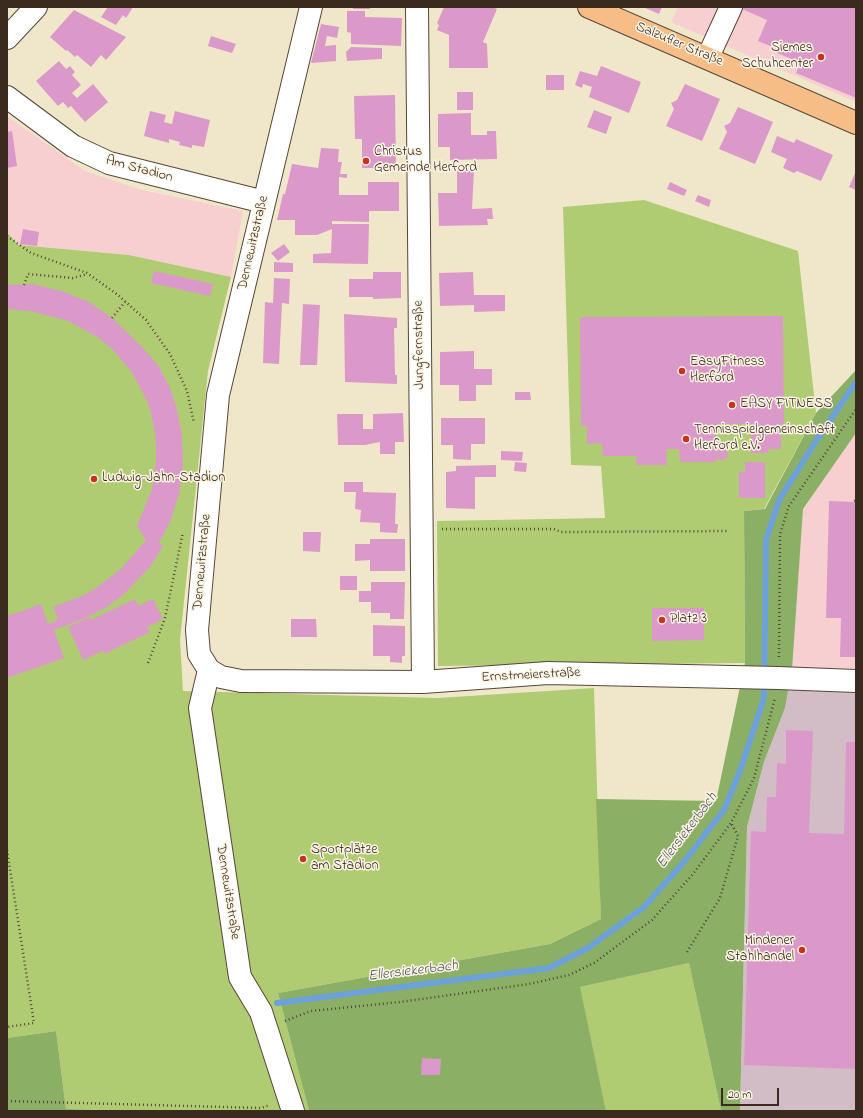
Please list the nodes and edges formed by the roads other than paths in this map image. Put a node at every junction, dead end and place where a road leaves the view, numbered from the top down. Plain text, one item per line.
1 (36, 7) edge
2 (311, 7) edge
3 (417, 7) edge
4 (589, 7) edge
5 (731, 7) edge
6 (7, 38) edge
7 (708, 57) junction
8 (7, 96) edge
9 (856, 122) edge
10 (264, 202) junction
11 (209, 670) junction
12 (856, 681) edge
13 (423, 682) junction
14 (291, 1105) edge

1 - 6 street
2 - 10 street, Dennewitzstraße
3 - 13 street, Jungfernstraße
4 - 7 main road, Salzufler Straße
5 - 7 street
7 - 9 main road, Salzufler Straße
8 - 10 street, Am Stadion
10 - 11 street, Dennewitzstraße
11 - 13 street, Ernstmeierstraße
11 - 14 street, Dennewitzstraße
12 - 13 street, Ernstmeierstraße

